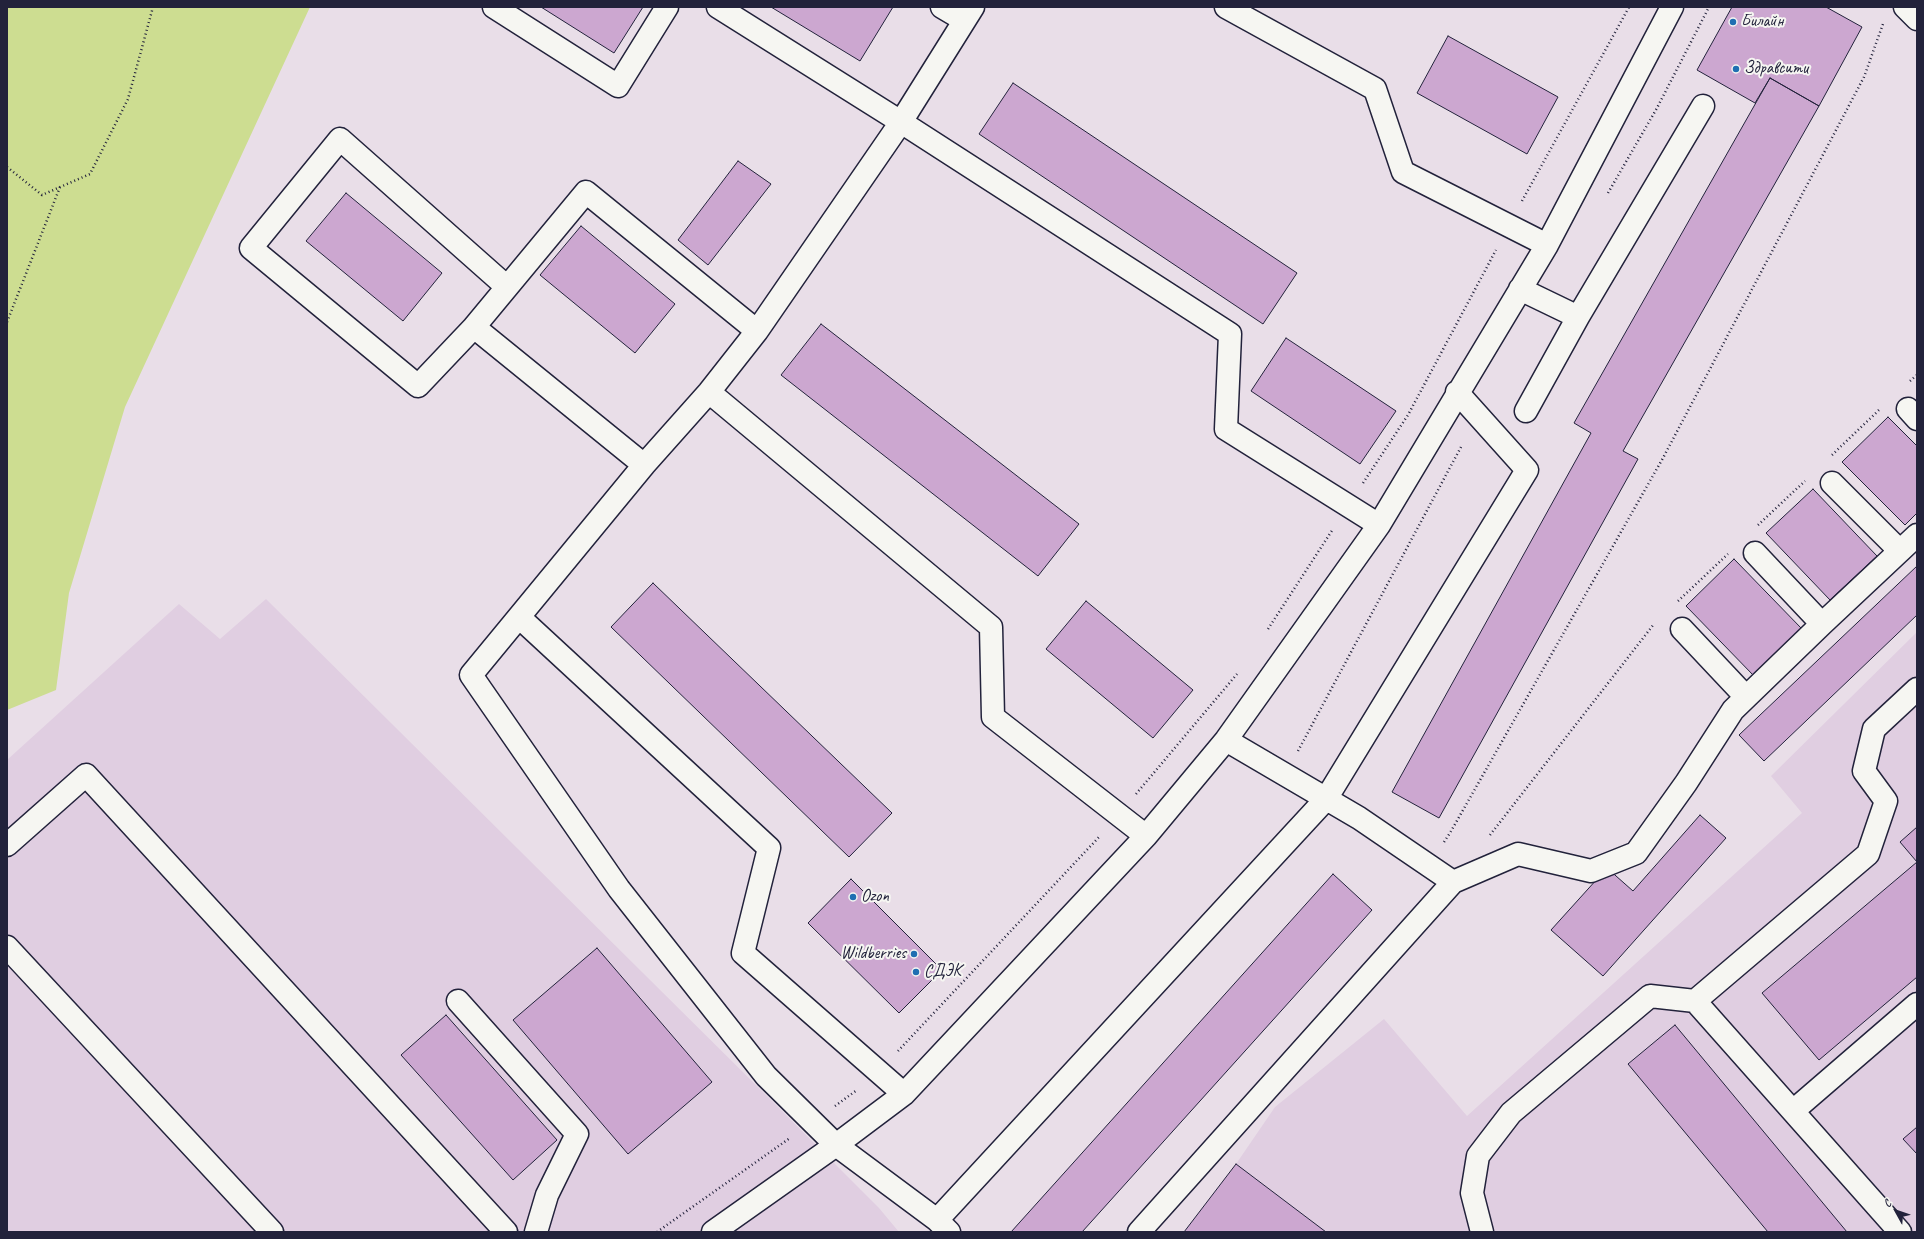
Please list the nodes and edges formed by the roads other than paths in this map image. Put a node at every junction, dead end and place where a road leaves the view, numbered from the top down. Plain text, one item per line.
1 (494, 7) edge
2 (667, 7) edge
3 (718, 7) edge
4 (942, 7) edge
5 (1226, 7) edge
6 (1672, 7) edge
7 (1905, 7) edge
8 (969, 14) edge
9 (1917, 19) edge
10 (1703, 106) dead end
11 (901, 122) junction
12 (1547, 245) junction
13 (507, 287) junction
14 (1520, 289) junction
15 (1578, 317) junction
16 (474, 326) junction
17 (756, 331) junction
18 (709, 392) junction
19 (1457, 392) junction
20 (1526, 412) dead end
21 (644, 465) junction
22 (1832, 482) dead end
23 (1379, 525) junction
24 (1917, 535) edge
25 (1900, 551) junction
26 (1755, 553) dead end
27 (519, 617) junction
28 (1822, 624) junction
29 (1682, 629) dead end
30 (1917, 689) edge
31 (1746, 697) junction
32 (1226, 740) junction
33 (1326, 799) junction
34 (1146, 836) junction
35 (7, 846) edge
36 (1453, 882) junction
37 (7, 947) edge
38 (458, 1001) dead end
39 (1695, 1001) junction
40 (1917, 1004) edge
41 (904, 1094) junction
42 (1793, 1110) junction
43 (836, 1145) junction
44 (943, 1226) edge
45 (272, 1232) edge
46 (506, 1232) edge
47 (536, 1232) edge
48 (713, 1232) edge
49 (1139, 1232) edge
50 (1482, 1232) edge
51 (1900, 1232) edge

1 - 2 street
3 - 11 street
4 - 8 street
5 - 12 street
6 - 12 street
7 - 9 street
8 - 11 street
10 - 15 street
11 - 17 street
11 - 23 street
12 - 14 street
13 - 16 street
13 - 16 street
13 - 17 street
14 - 15 street
14 - 19 street
15 - 20 street
16 - 21 street
17 - 18 street
18 - 21 street
18 - 34 street
19 - 23 street
19 - 33 street
21 - 27 street
22 - 25 street
23 - 32 street
24 - 25 street
25 - 28 street
26 - 28 street
27 - 41 street
27 - 43 street
28 - 31 street
29 - 31 street
30 - 39 street
31 - 36 street
32 - 33 street
32 - 34 street
33 - 36 street
33 - 44 street
34 - 41 street
35 - 46 street
36 - 49 street
37 - 45 street
38 - 47 street
39 - 42 street
39 - 50 street
40 - 42 street
41 - 43 street
42 - 51 street
43 - 44 street
43 - 48 street

